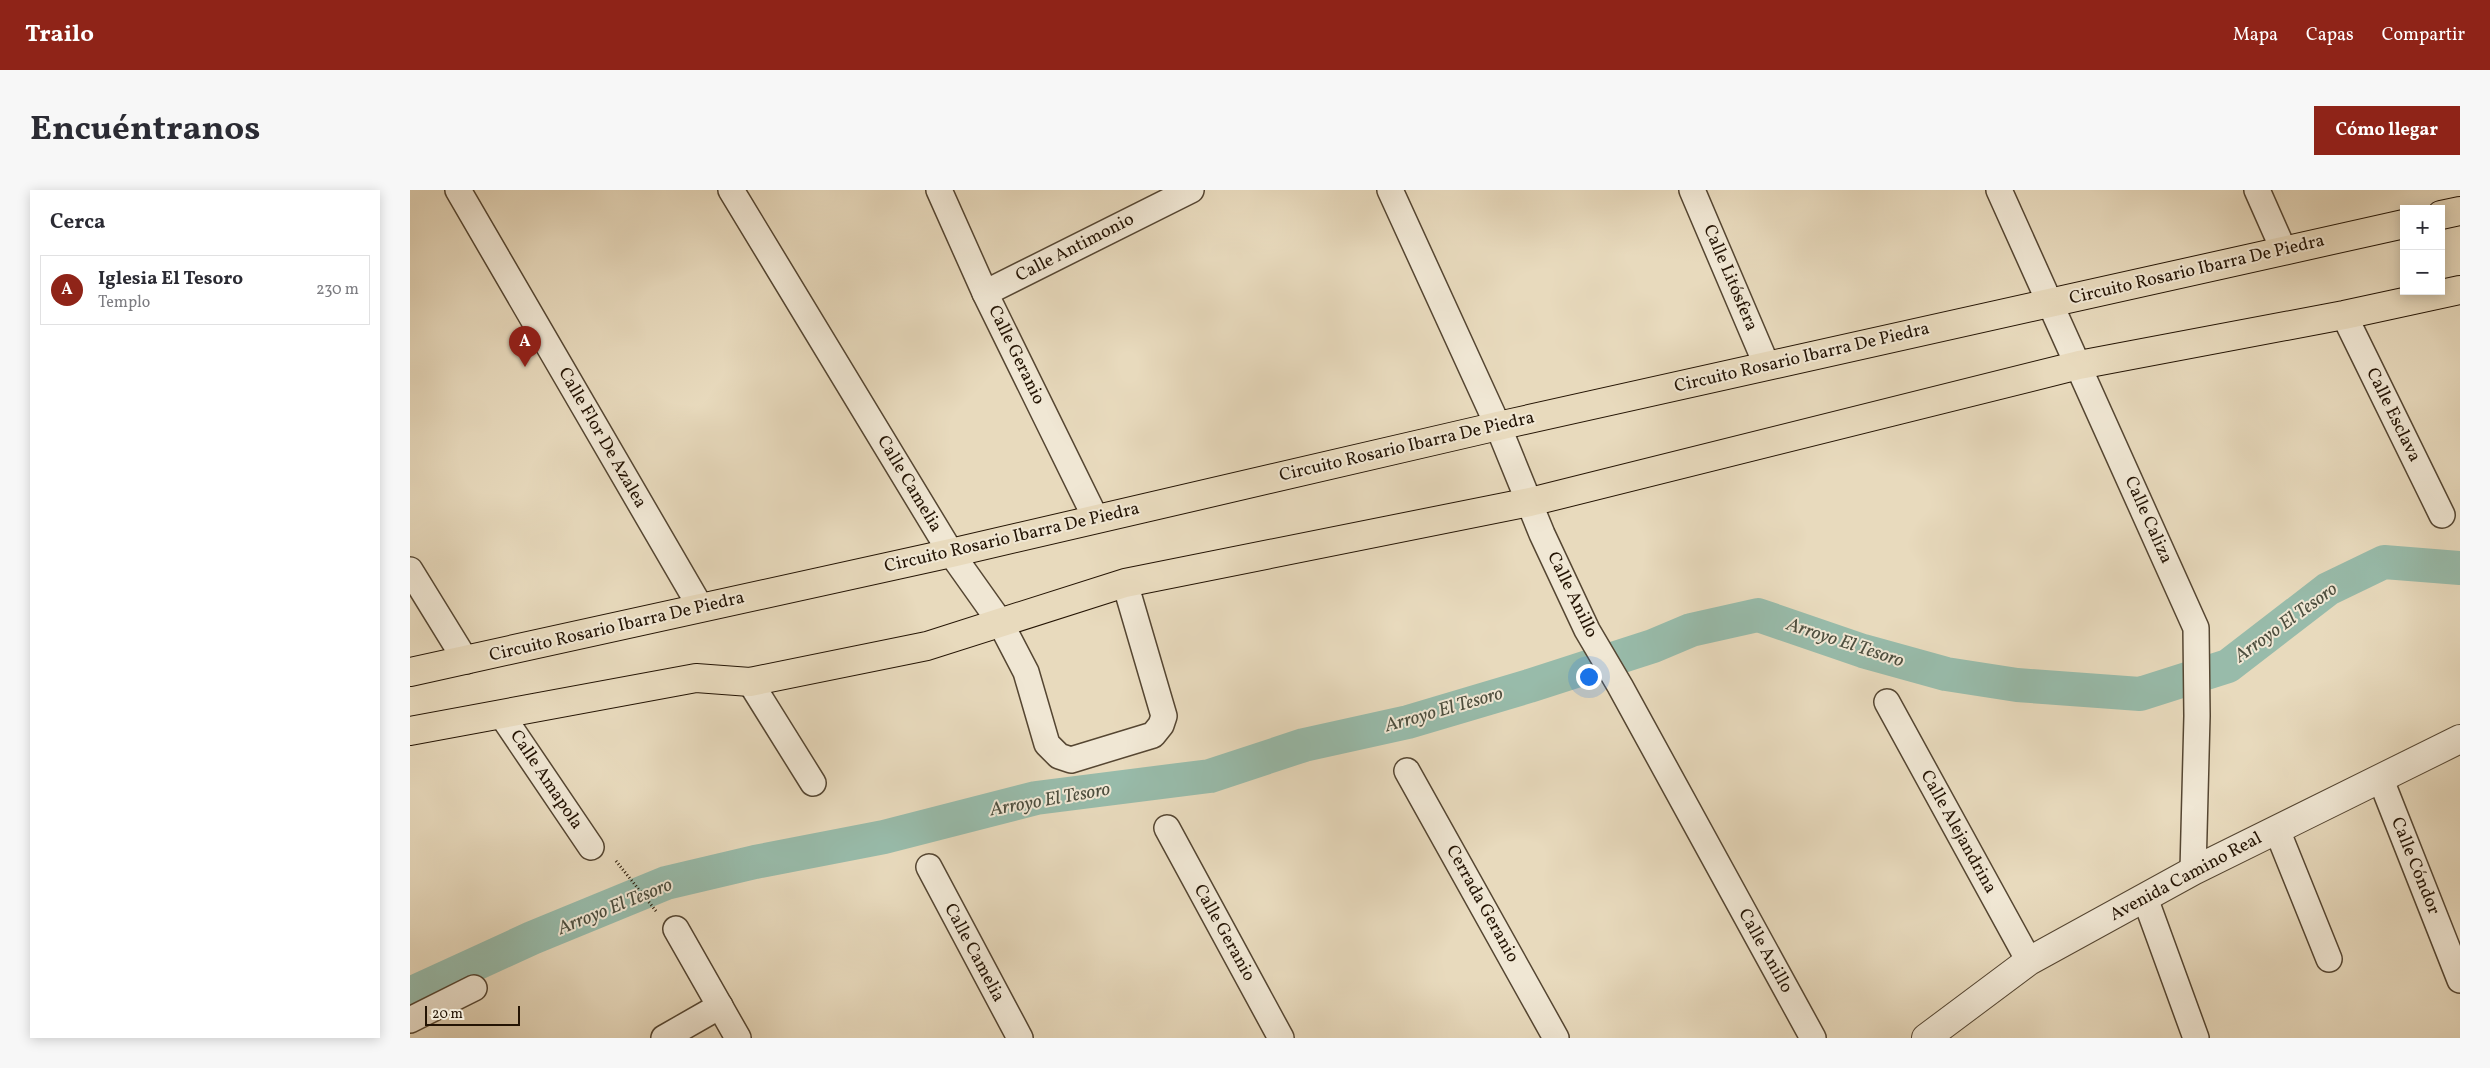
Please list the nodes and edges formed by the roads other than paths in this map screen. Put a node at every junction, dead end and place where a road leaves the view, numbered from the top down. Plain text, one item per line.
1 (458, 190) edge
2 (731, 190) edge
3 (939, 190) edge
4 (1191, 190) edge
5 (1390, 190) edge
6 (1692, 190) edge
7 (1998, 190) edge
8 (2257, 190) edge
9 (2460, 211) edge
10 (2445, 214) edge
11 (2400, 225) edge
12 (2284, 251) junction
13 (2460, 290) edge
14 (985, 293) junction
15 (2050, 302) junction
16 (2344, 314) junction
17 (2079, 365) junction
18 (1767, 366) junction
19 (1498, 426) junction
20 (1530, 502) junction
21 (2442, 515) dead end
22 (1096, 519) junction
23 (951, 553) junction
24 (410, 570) edge
25 (1126, 583) junction
26 (701, 608) junction
27 (1000, 622) junction
28 (466, 661) junction
29 (410, 672) edge
30 (750, 682) junction
31 (1887, 702) dead end
32 (501, 714) junction
33 (410, 731) edge
34 (2460, 739) edge
35 (1407, 771) dead end
36 (2381, 780) junction
37 (813, 782) dead end
38 (1167, 828) dead end
39 (2277, 830) junction
40 (591, 847) dead end
41 (929, 867) dead end
42 (2194, 871) junction
43 (2145, 898) junction
44 (676, 929) dead end
45 (2330, 959) dead end
46 (2029, 961) junction
47 (2460, 980) edge
48 (474, 988) dead end
49 (720, 1006) junction
50 (410, 1020) edge
51 (1932, 1036) edge
52 (664, 1038) edge
53 (738, 1038) edge
54 (1020, 1038) edge
55 (1281, 1038) edge
56 (1556, 1038) edge
57 (1813, 1038) edge
58 (2196, 1038) edge

1 - 26 street, Calle Flor De Azalea
2 - 23 street, Calle Camelia
3 - 14 street, Calle Geranio
4 - 14 street, Calle Antimonio
5 - 19 street, Calle Anillo
6 - 18 street, Calle Litósfera
7 - 15 street, Calle Caliza
8 - 12 street
9 - 10 main road
11 - 12 main road, Circuito Rosario Ibarra De Piedra
12 - 15 main road, Circuito Rosario Ibarra De Piedra
13 - 16 main road
14 - 22 street, Calle Geranio
15 - 17 street, Calle Caliza
15 - 18 main road, Circuito Rosario Ibarra De Piedra
16 - 17 main road
16 - 21 street, Calle Esclava
17 - 20 main road
17 - 42 street, Calle Caliza
18 - 19 main road, Circuito Rosario Ibarra De Piedra
19 - 20 street, Calle Anillo
19 - 22 main road, Circuito Rosario Ibarra De Piedra
20 - 25 main road
20 - 57 street, Calle Anillo
22 - 23 main road, Circuito Rosario Ibarra De Piedra
23 - 26 main road, Circuito Rosario Ibarra De Piedra
23 - 27 street, Calle Camelia
24 - 28 street
25 - 27 main road
25 - 27 street, Calle Camelia
26 - 28 main road, Circuito Rosario Ibarra De Piedra
27 - 30 main road
28 - 29 main road, Circuito Rosario Ibarra De Piedra
30 - 32 main road
30 - 37 street
31 - 46 street, Calle Alejandrina
32 - 33 main road
32 - 40 street, Calle Amapola
34 - 36 street, Avenida Camino Real
35 - 56 street, Cerrada Geranio
36 - 39 street, Avenida Camino Real
36 - 47 street, Calle Cóndor
38 - 55 street, Calle Geranio
39 - 42 street, Avenida Camino Real
39 - 45 street
41 - 54 street, Calle Camelia
42 - 43 street, Avenida Camino Real
43 - 46 street, Avenida Camino Real
43 - 58 street
44 - 49 street
46 - 51 street, Avenida Camino Real
48 - 50 street
49 - 52 street
49 - 53 street

